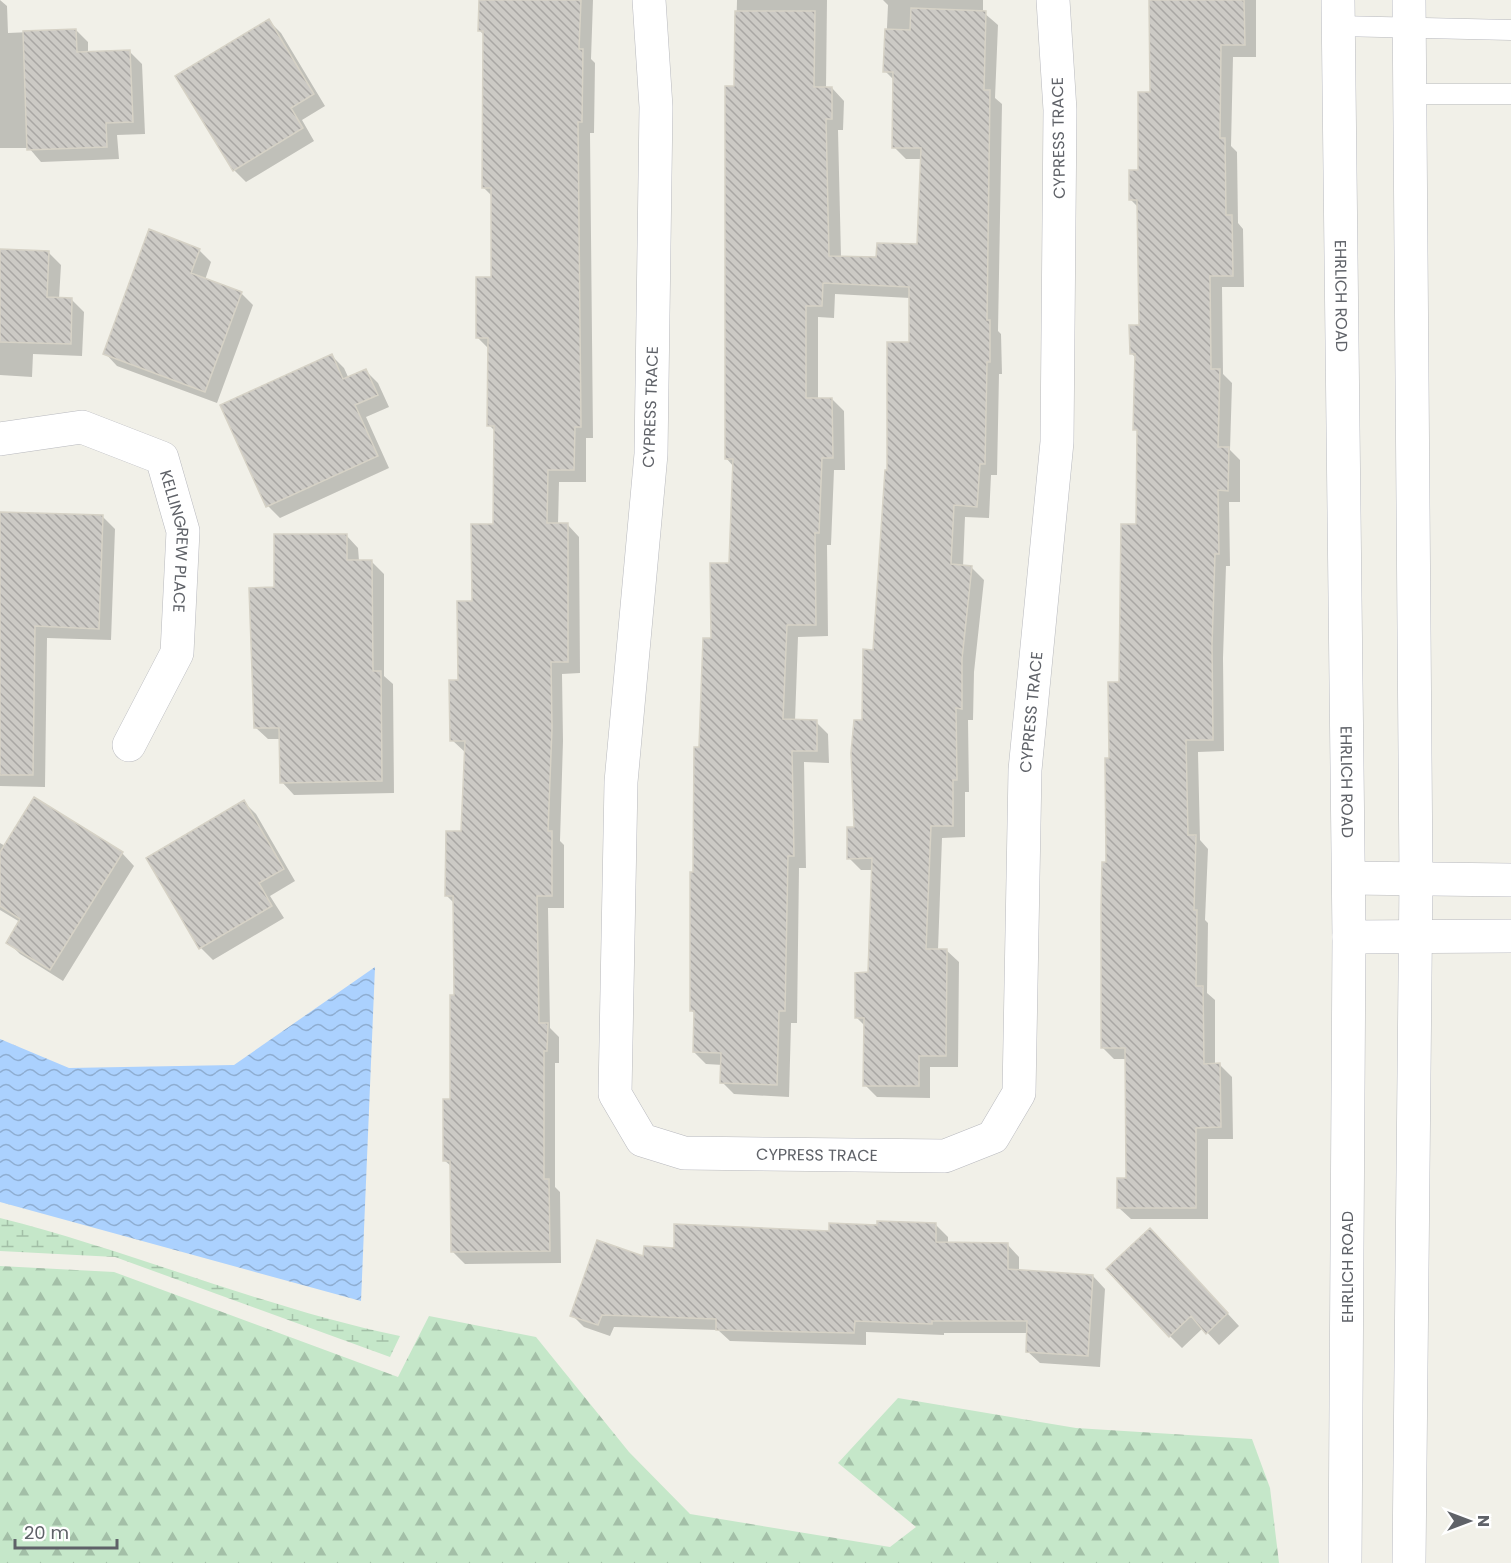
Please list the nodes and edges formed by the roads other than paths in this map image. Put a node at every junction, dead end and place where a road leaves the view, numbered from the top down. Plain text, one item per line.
1 (649, 0) edge
2 (1053, 0) edge
3 (1338, 13) edge
4 (1409, 13) edge
5 (1511, 30) edge
6 (1409, 94) junction
7 (1511, 94) edge
8 (0, 439) edge
9 (129, 744) dead end
10 (1349, 878) junction
11 (1416, 879) junction
12 (1511, 880) edge
13 (1511, 936) edge
14 (1349, 937) junction
15 (1416, 937) junction
16 (1346, 1563) edge
17 (1409, 1563) edge

1 - 2 street, CYPRESS TRACE
3 - 4 lane
3 - 10 street, EHRLICH ROAD
4 - 5 lane
4 - 6 street
6 - 7 lane
6 - 11 street
8 - 9 street, KELLINGREW PLACE
10 - 11 street
10 - 14 street, EHRLICH ROAD
11 - 12 street
11 - 15 street
13 - 15 street
14 - 15 street
14 - 16 street, EHRLICH ROAD
15 - 17 street

